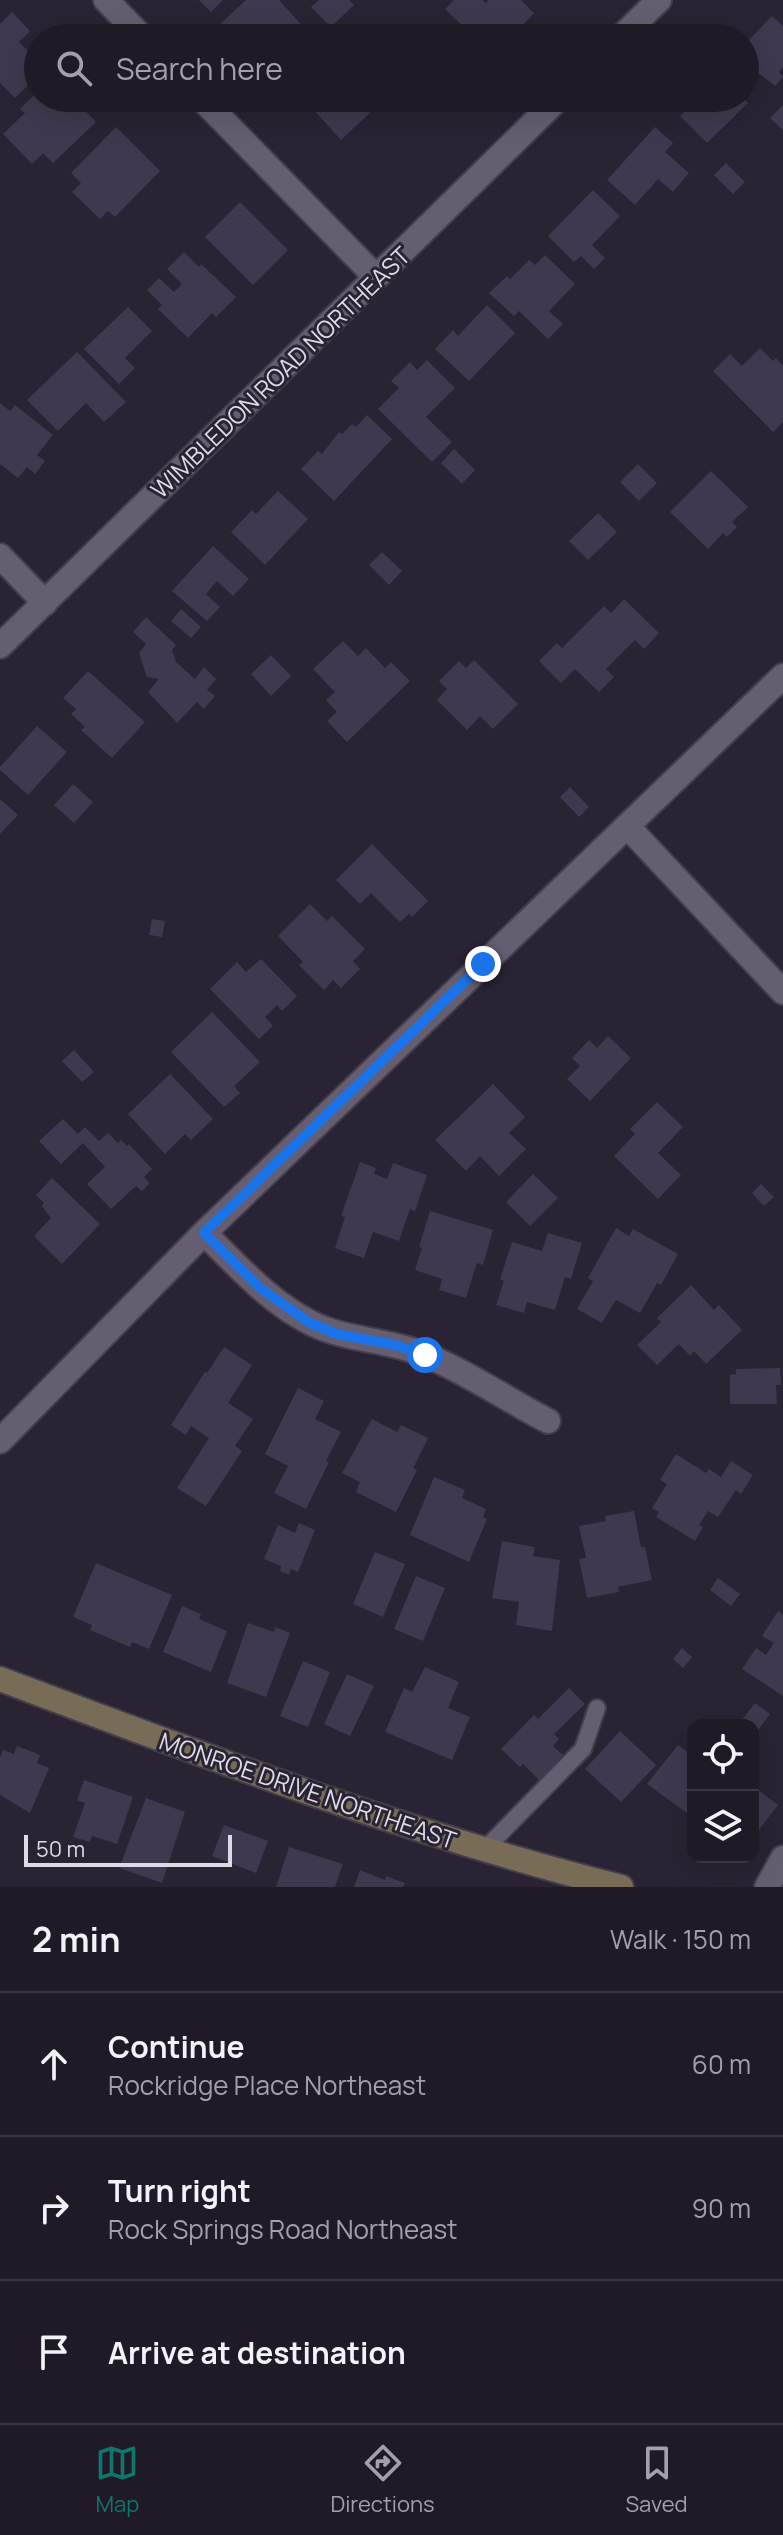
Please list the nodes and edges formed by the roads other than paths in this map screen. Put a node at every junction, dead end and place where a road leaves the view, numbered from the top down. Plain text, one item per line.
1 (106, 0) edge
2 (659, 0) edge
3 (129, 24) edge
4 (634, 24) edge
5 (215, 112) edge
6 (545, 112) edge
7 (376, 277) junction
8 (0, 556) edge
9 (45, 603) junction
10 (0, 646) edge
11 (783, 676) edge
12 (627, 826) junction
13 (783, 992) edge
14 (204, 1233) junction
15 (548, 1421) dead end
16 (0, 1441) edge
17 (0, 1679) edge
18 (597, 1708) dead end
19 (484, 1850) junction
20 (783, 1858) edge
21 (621, 1887) edge
22 (767, 1887) edge

1 - 3 street
2 - 4 street
5 - 7 street
6 - 7 street, WIMBLEDON ROAD NORTHEAST
7 - 9 street, WIMBLEDON ROAD NORTHEAST
8 - 9 street
9 - 10 street, WIMBLEDON ROAD NORTHEAST
11 - 12 street
12 - 13 street
12 - 14 street
14 - 15 street
14 - 16 street
17 - 19 main road, MONROE DRIVE NORTHEAST
18 - 19 lane
19 - 21 main road, MONROE DRIVE NORTHEAST
20 - 22 street

